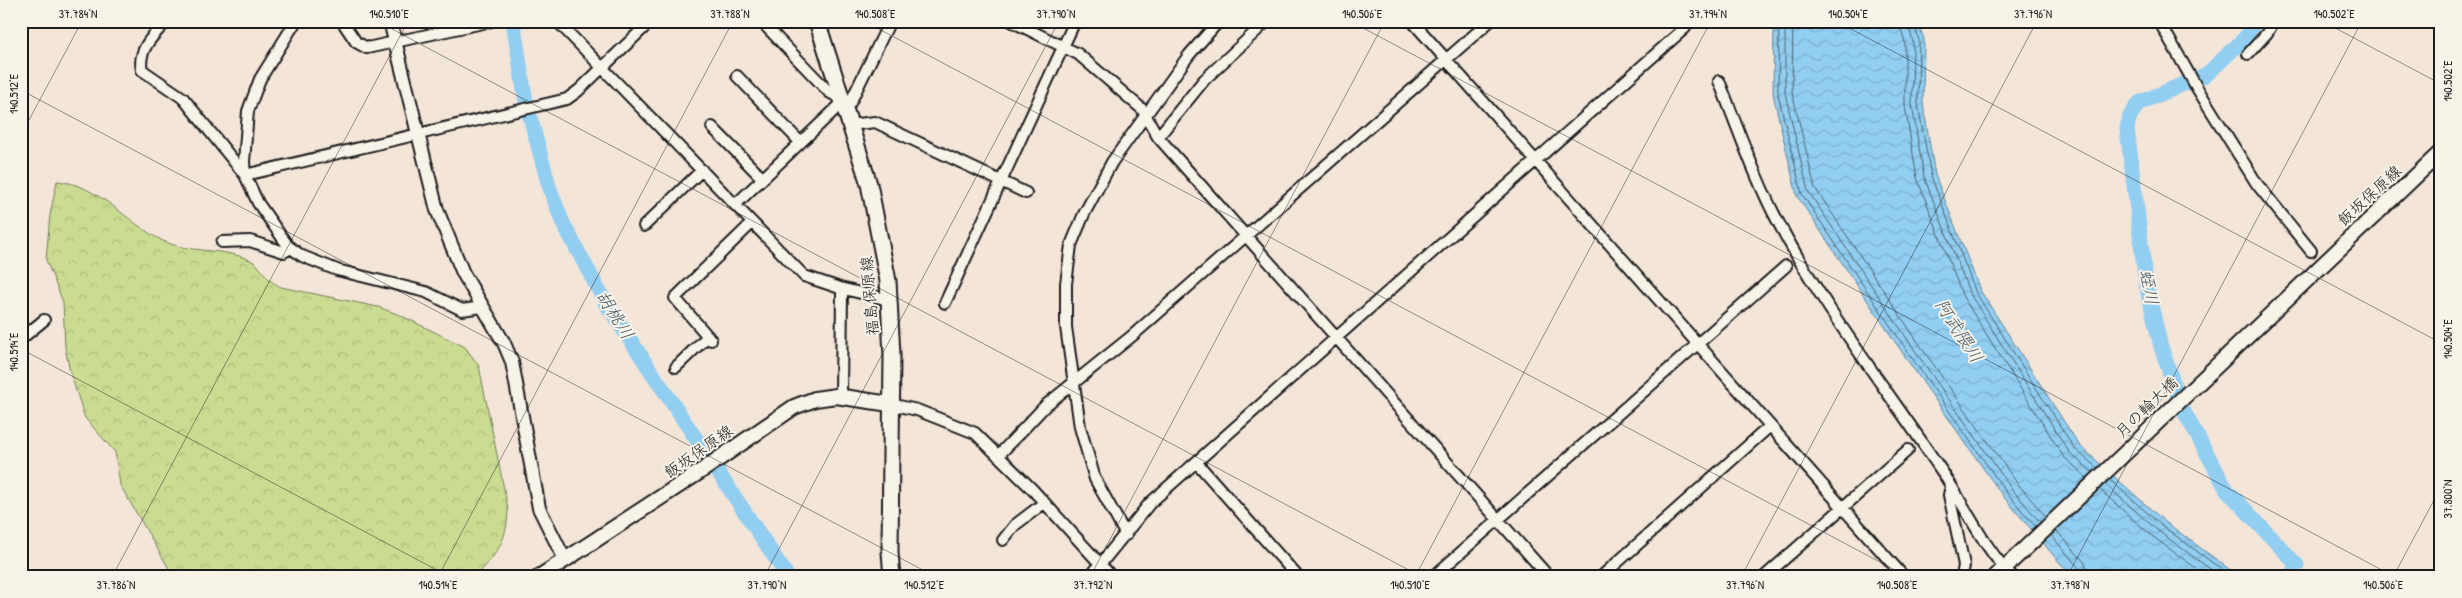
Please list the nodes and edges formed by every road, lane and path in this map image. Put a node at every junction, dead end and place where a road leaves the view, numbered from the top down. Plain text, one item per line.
1 (167, 21) edge
2 (296, 21) edge
3 (342, 21) edge
4 (390, 21) edge
5 (492, 21) edge
6 (557, 21) edge
7 (651, 21) edge
8 (761, 21) edge
9 (817, 21) edge
10 (890, 21) edge
11 (1011, 21) edge
12 (1074, 21) edge
13 (1220, 21) edge
14 (1267, 21) edge
15 (1412, 21) edge
16 (1490, 21) edge
17 (2159, 21) edge
18 (2274, 21) edge
19 (1685, 28) dead end
20 (395, 42) junction
21 (1064, 45) junction
22 (2248, 54) dead end
23 (1446, 60) junction
24 (602, 68) junction
25 (737, 76) dead end
26 (1719, 81) dead end
27 (843, 103) junction
28 (1146, 114) junction
29 (850, 125) junction
30 (712, 127) dead end
31 (418, 136) junction
32 (1158, 137) junction
33 (800, 142) junction
34 (2441, 152) edge
35 (1535, 161) junction
36 (702, 170) junction
37 (245, 175) junction
38 (762, 178) junction
39 (1001, 181) junction
40 (1026, 193) dead end
41 (735, 205) junction
42 (752, 223) junction
43 (644, 226) dead end
44 (1246, 237) junction
45 (222, 242) dead end
46 (291, 248) junction
47 (2311, 251) dead end
48 (2322, 264) joint
49 (1786, 266) dead end
50 (840, 288) junction
51 (889, 300) junction
52 (946, 303) dead end
53 (482, 307) junction
54 (44, 320) dead end
55 (1336, 338) junction
56 (21, 339) edge
57 (1697, 343) junction
58 (676, 367) dead end
59 (1075, 380) junction
60 (841, 396) junction
61 (890, 404) junction
62 (1770, 426) junction
63 (1908, 450) dead end
64 (998, 456) junction
65 (1197, 463) junction
66 (1951, 486) junction
67 (1044, 502) junction
68 (1841, 508) junction
69 (1497, 520) junction
70 (1126, 535) junction
71 (1003, 540) dead end
72 (565, 560) junction
73 (1099, 562) junction
74 (2004, 574) edge
75 (538, 577) edge
76 (892, 577) edge
77 (1090, 577) edge
78 (1112, 577) edge
79 (1298, 577) edge
80 (1433, 577) edge
81 (1549, 577) edge
82 (1601, 577) edge
83 (1764, 577) edge
84 (1904, 577) edge
85 (1962, 577) edge

1 - 37 street
2 - 37 street
3 - 20 street
4 - 20 street
5 - 20 street
6 - 24 street
7 - 24 street
8 - 27 street
9 - 27 main road, 福島保原線
10 - 27 street
11 - 21 street
12 - 21 street
13 - 28 street
14 - 32 street
15 - 23 street
16 - 23 street
17 - 47 street
18 - 22 street
19 - 35 street
20 - 31 street
21 - 28 street
21 - 39 street
23 - 35 street
23 - 44 street
24 - 31 street
24 - 36 street
25 - 33 street
26 - 66 street
27 - 29 main road, 福島保原線
27 - 33 street
28 - 32 street
28 - 59 street
29 - 39 street
29 - 51 main road, 福島保原線
30 - 38 street
31 - 37 street
31 - 53 street
32 - 44 street
33 - 38 street
34 - 48 main road, 飯坂保原線
35 - 55 street
35 - 57 street
36 - 41 street
36 - 43 street
37 - 46 street
38 - 41 street
39 - 40 street
39 - 52 street
41 - 42 street
42 - 50 street
42 - 58 street
44 - 55 street
44 - 59 street
45 - 46 street
46 - 53 street
48 - 74 main road, 月の輪大橋
49 - 57 street
50 - 51 street
50 - 60 street
51 - 61 main road, 福島保原線
53 - 72 street
54 - 56 street
55 - 65 street
55 - 69 street
57 - 62 street
57 - 69 street
59 - 64 street
59 - 70 street
60 - 61 main road, 飯坂保原線
60 - 72 main road, 飯坂保原線
61 - 64 street
61 - 76 main road, 福島保原線
62 - 68 street
62 - 82 street
63 - 68 street
64 - 67 street
65 - 70 street
65 - 79 street
66 - 74 street
66 - 85 street
67 - 71 street
67 - 73 street
68 - 83 street
68 - 84 street
69 - 80 street
69 - 81 street
70 - 73 street
72 - 75 main road, 飯坂保原線
73 - 77 street
73 - 78 street

